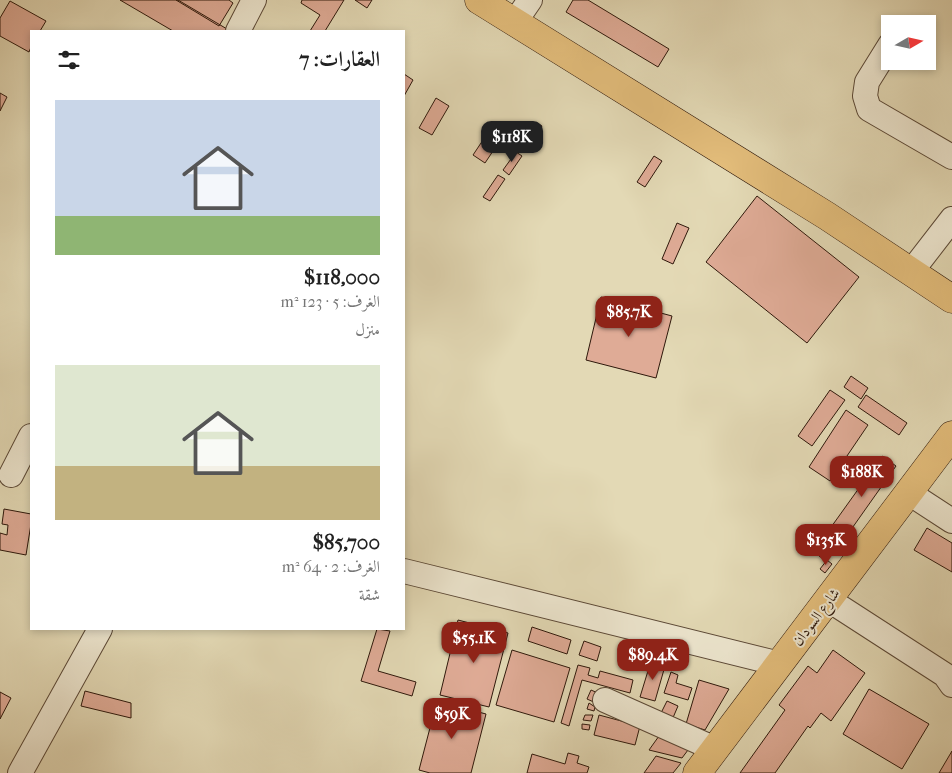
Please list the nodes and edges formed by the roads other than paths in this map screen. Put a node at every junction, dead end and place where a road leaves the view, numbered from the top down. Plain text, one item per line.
1 (254, 0) edge
2 (479, 0) edge
3 (530, 0) edge
4 (515, 22) junction
5 (239, 30) edge
6 (881, 59) edge
7 (952, 157) edge
8 (952, 219) edge
9 (911, 272) junction
10 (952, 299) edge
11 (30, 438) edge
12 (951, 439) edge
13 (14, 476) edge
14 (909, 493) junction
15 (952, 521) edge
16 (405, 571) edge
17 (829, 600) junction
18 (99, 630) edge
19 (780, 664) junction
20 (952, 686) edge
21 (605, 700) dead end
22 (715, 750) junction
23 (20, 773) edge
24 (697, 773) edge

1 - 5 street
2 - 4 main road
3 - 4 street
4 - 9 main road
6 - 7 street
8 - 9 street
9 - 10 main road
11 - 13 street
12 - 14 main road, شارع السودان
14 - 15 street
14 - 17 main road, شارع السودان
16 - 19 street
17 - 19 main road, شارع السودان
17 - 20 street
18 - 23 street
19 - 22 main road, شارع السودان
21 - 22 street
22 - 24 main road, شارع السودان

